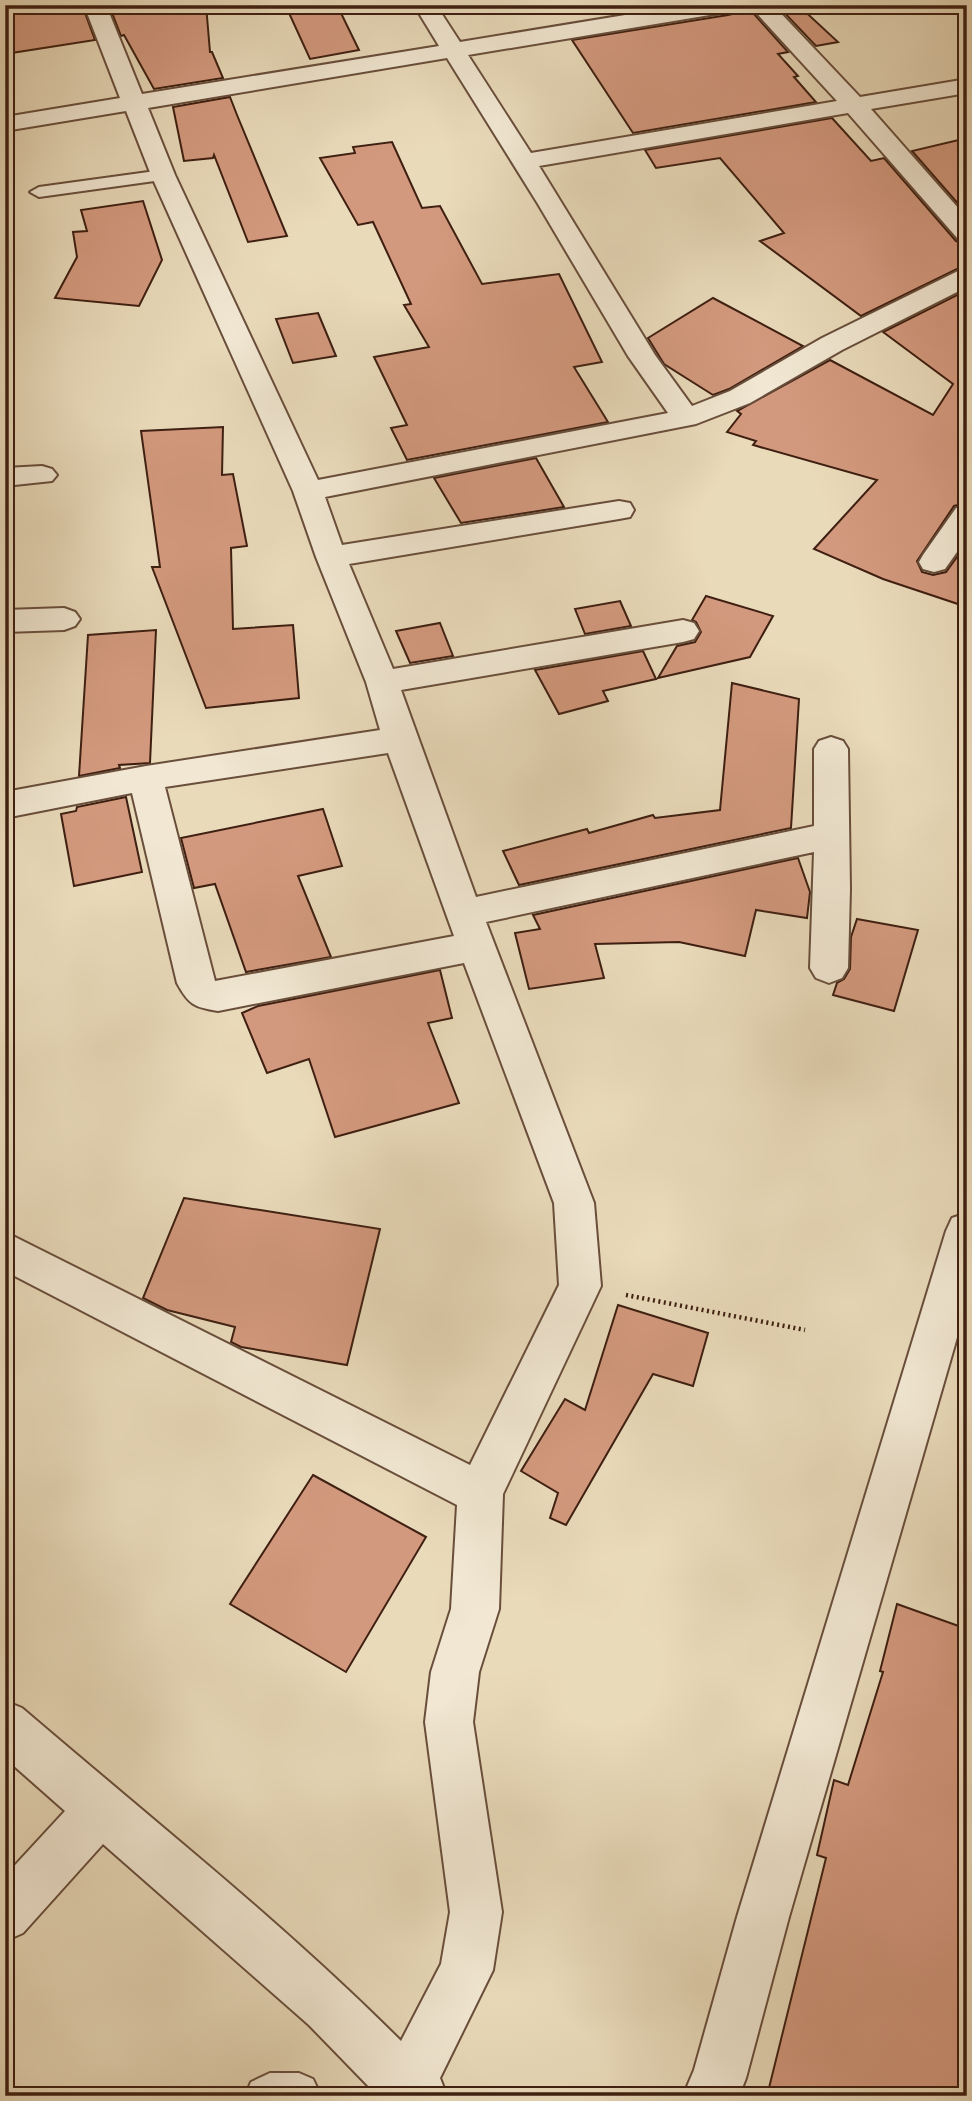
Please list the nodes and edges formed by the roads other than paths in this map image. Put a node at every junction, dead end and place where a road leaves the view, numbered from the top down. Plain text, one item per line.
1 (95, 5) edge
2 (425, 5) edge
3 (728, 5) edge
4 (760, 5) edge
5 (632, 12) edge
6 (453, 49) junction
7 (967, 86) edge
8 (134, 104) junction
9 (853, 105) junction
10 (5, 124) edge
11 (524, 162) junction
12 (163, 175) junction
13 (39, 192) dead end
14 (967, 234) edge
15 (967, 277) edge
16 (686, 418) junction
17 (42, 475) dead end
18 (5, 477) edge
19 (308, 491) junction
20 (619, 510) dead end
21 (967, 515) edge
22 (331, 557) junction
23 (934, 562) dead end
24 (64, 619) dead end
25 (5, 621) edge
26 (682, 631) dead end
27 (382, 682) junction
28 (400, 739) junction
29 (831, 749) dead end
30 (146, 779) junction
31 (5, 805) edge
32 (832, 835) junction
33 (470, 929) junction
34 (829, 968) dead end
35 (965, 1239) edge
36 (5, 1250) edge
37 (480, 1493) junction
38 (5, 1725) edge
39 (102, 1808) junction
40 (5, 1915) edge
41 (413, 2091) edge
42 (265, 2096) edge
43 (302, 2096) edge
44 (710, 2096) edge

1 - 8 street
2 - 6 street
3 - 5 street
4 - 9 street
5 - 6 street
6 - 8 street
6 - 11 street
7 - 9 street
8 - 10 street
8 - 12 street
9 - 11 street
9 - 14 street
11 - 16 street
12 - 13 lane
12 - 19 street
15 - 16 street
16 - 19 street
17 - 18 street
19 - 22 street
20 - 22 street
21 - 23 street
22 - 27 street
24 - 25 street
26 - 27 street
27 - 28 street
28 - 30 street
28 - 33 street
29 - 32 street
30 - 31 street
30 - 33 street
32 - 33 street
32 - 34 street
33 - 37 street
35 - 44 street
36 - 37 street
37 - 41 street
38 - 39 street
39 - 40 street
39 - 41 street
42 - 43 lane

